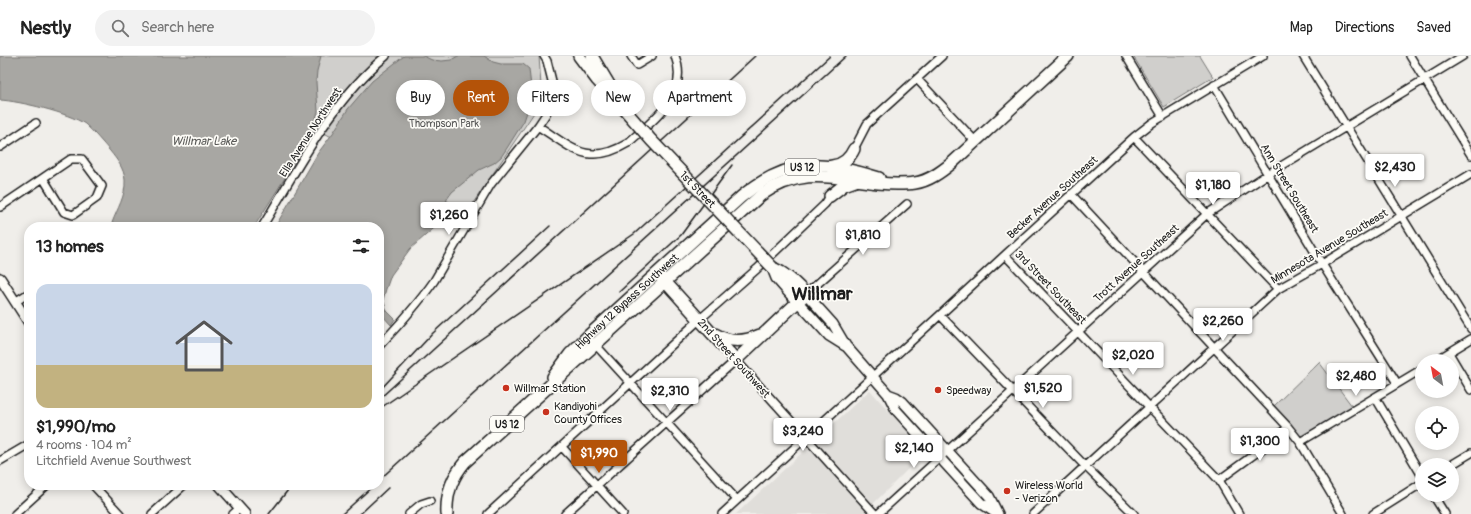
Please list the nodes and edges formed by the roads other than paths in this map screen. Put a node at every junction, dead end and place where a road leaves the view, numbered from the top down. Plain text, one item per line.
1 (386, 56) edge
2 (544, 56) edge
3 (631, 56) edge
4 (652, 56) edge
5 (676, 56) edge
6 (942, 56) edge
7 (1068, 56) edge
8 (1126, 56) edge
9 (1263, 56) edge
10 (1303, 56) edge
11 (1410, 56) edge
12 (1463, 56) edge
13 (583, 57) edge
14 (1252, 59) edge
15 (917, 79) junction
16 (1425, 80) junction
17 (1214, 85) junction
18 (1163, 117) junction
19 (36, 123) dead end
20 (538, 126) junction
21 (1346, 126) junction
22 (1134, 136) junction
23 (975, 141) junction
24 (0, 147) edge
25 (854, 149) joint
26 (1471, 155) edge
27 (829, 166) junction
28 (1268, 174) junction
29 (1471, 174) edge
30 (822, 176) junction
31 (43, 178) junction
32 (857, 181) junction
33 (899, 184) junction
34 (1071, 194) junction
35 (830, 196) junction
36 (906, 204) dead end
37 (0, 207) edge
38 (1207, 214) junction
39 (1400, 216) junction
40 (265, 222) edge
41 (1005, 255) junction
42 (1322, 264) junction
43 (769, 265) junction
44 (1143, 272) junction
45 (657, 273) junction
46 (0, 278) edge
47 (665, 282) junction
48 (1278, 289) junction
49 (24, 296) edge
50 (802, 298) junction
51 (15, 302) junction
52 (940, 315) junction
53 (24, 316) edge
54 (702, 323) junction
55 (1471, 330) edge
56 (767, 331) junction
57 (1077, 331) junction
58 (588, 336) junction
59 (1471, 339) edge
60 (384, 341) edge
61 (596, 344) junction
62 (1215, 347) junction
63 (1449, 353) joint
64 (736, 360) junction
65 (1415, 373) edge
66 (872, 377) junction
67 (631, 384) junction
68 (1397, 384) junction
69 (1471, 390) edge
70 (1013, 391) junction
71 (542, 393) junction
72 (888, 394) junction
73 (1375, 397) junction
74 (1149, 408) junction
75 (666, 422) junction
76 (1288, 427) junction
77 (805, 438) junction
78 (1300, 442) junction
79 (24, 447) edge
80 (562, 447) junction
81 (948, 451) junction
82 (1471, 453) edge
83 (940, 458) junction
84 (1459, 460) edge
85 (0, 462) edge
86 (1415, 464) edge
87 (1086, 467) junction
88 (1219, 480) junction
89 (596, 485) junction
90 (1415, 487) edge
91 (41, 490) edge
92 (98, 490) edge
93 (178, 490) edge
94 (222, 490) edge
95 (737, 500) junction
96 (430, 501) dead end
97 (1437, 502) edge
98 (239, 512) edge
99 (493, 513) edge
100 (15, 514) edge
101 (120, 514) edge
102 (152, 514) edge
103 (410, 514) edge
104 (447, 514) edge
105 (565, 514) edge
106 (622, 514) edge
107 (722, 514) edge
108 (877, 514) edge
109 (998, 514) edge
110 (1033, 514) edge
111 (1134, 514) edge
112 (1239, 514) edge
113 (1343, 514) edge
114 (1373, 514) edge
115 (1445, 514) edge

1 - 40 street, Ella Avenue Northwest
2 - 20 street
3 - 4 street
5 - 20 street
6 - 15 street
7 - 23 highway, US 12
8 - 18 street
9 - 14 street, Becker Avenue Southeast
10 - 21 street
11 - 16 street
12 - 16 street, Trott Avenue Southeast
13 - 43 highway, 1st Street, bridge
14 - 17 street, Becker Avenue Southeast
15 - 23 street
15 - 25 street
16 - 21 street, Trott Avenue Southeast
16 - 26 street
17 - 18 street, Becker Avenue Southeast
17 - 28 street, Ann Street Southeast
18 - 22 street, Becker Avenue Southeast
19 - 24 street
20 - 60 street
21 - 28 street, Trott Avenue Southeast
21 - 39 street
22 - 34 street, Becker Avenue Southeast
22 - 38 street
23 - 33 highway, US 12
25 - 27 highway
27 - 33 highway, US 12
27 - 45 highway, Highway 12 Bypass Southwest / US 12
28 - 38 street, Trott Avenue Southeast
28 - 42 street, Ann Street Southeast
29 - 39 street, Minnesota Avenue Southeast
30 - 32 highway, US 12
30 - 35 highway
30 - 47 highway, Highway 12 Bypass Southwest / US 12
31 - 31 street
31 - 37 street
32 - 33 highway, US 12
32 - 35 highway
34 - 41 street, Becker Avenue Southeast
34 - 44 street
35 - 43 street
36 - 50 street
38 - 44 street, Trott Avenue Southeast
38 - 48 street
39 - 42 street, Minnesota Avenue Southeast
39 - 55 street
41 - 52 street, Becker Avenue Southeast
41 - 57 street, 3rd Street Southeast
42 - 48 street, Minnesota Avenue Southeast
42 - 68 street, Ann Street Southeast
43 - 50 highway, 1st Street
43 - 54 street
44 - 57 street, Trott Avenue Southeast
44 - 62 street
45 - 47 highway, 2nd Street Southwest
45 - 58 highway, Highway 12 Bypass Southwest / US 12
46 - 51 main road
47 - 54 highway, 2nd Street Southwest
47 - 61 highway, Highway 12 Bypass Southwest / US 12
48 - 62 street, Minnesota Avenue Southeast
49 - 51 street
50 - 56 highway
50 - 66 main road
51 - 53 main road
52 - 66 street, Becker Avenue Southeast
52 - 70 street
54 - 56 highway
54 - 64 highway, 2nd Street Southwest
54 - 67 street
56 - 64 highway
57 - 70 street, Trott Avenue Southeast
57 - 74 street, 3rd Street Southeast
58 - 61 street
58 - 71 highway, Highway 12 Bypass Southwest / US 12
59 - 63 street
61 - 67 street
61 - 71 highway, Highway 12 Bypass Southwest / US 12
62 - 74 street, Minnesota Avenue Southeast
62 - 76 street
63 - 69 street
64 - 75 street
64 - 77 street, 2nd Street Southwest
65 - 68 street
66 - 72 main road
66 - 77 street, Becker Avenue Southeast
67 - 75 street
67 - 80 street
68 - 73 street
70 - 81 street, Trott Avenue Southeast
70 - 87 street
71 - 104 highway, Highway 12 Bypass Southwest / US 12
72 - 81 main road
72 - 83 main road
73 - 78 street
73 - 86 street
74 - 87 street, Minnesota Avenue Southeast
74 - 88 street, 3rd Street Southeast
75 - 89 street
75 - 95 street
76 - 78 street
76 - 88 street
77 - 95 street, Becker Avenue Southeast
77 - 108 street, 2nd Street Southwest
78 - 113 street
79 - 85 street
80 - 89 street
80 - 99 street
81 - 83 street, Trott Avenue Southeast
81 - 109 main road
82 - 84 street
83 - 108 street, Trott Avenue Southeast
83 - 109 main road
87 - 110 street, Minnesota Avenue Southeast
87 - 111 street
88 - 112 street, 3rd Street Southeast
89 - 105 street
89 - 106 street
90 - 114 street
91 - 100 street
92 - 101 street
93 - 102 street
94 - 98 main road
95 - 107 street, Becker Avenue Southeast
96 - 103 street
97 - 115 street

